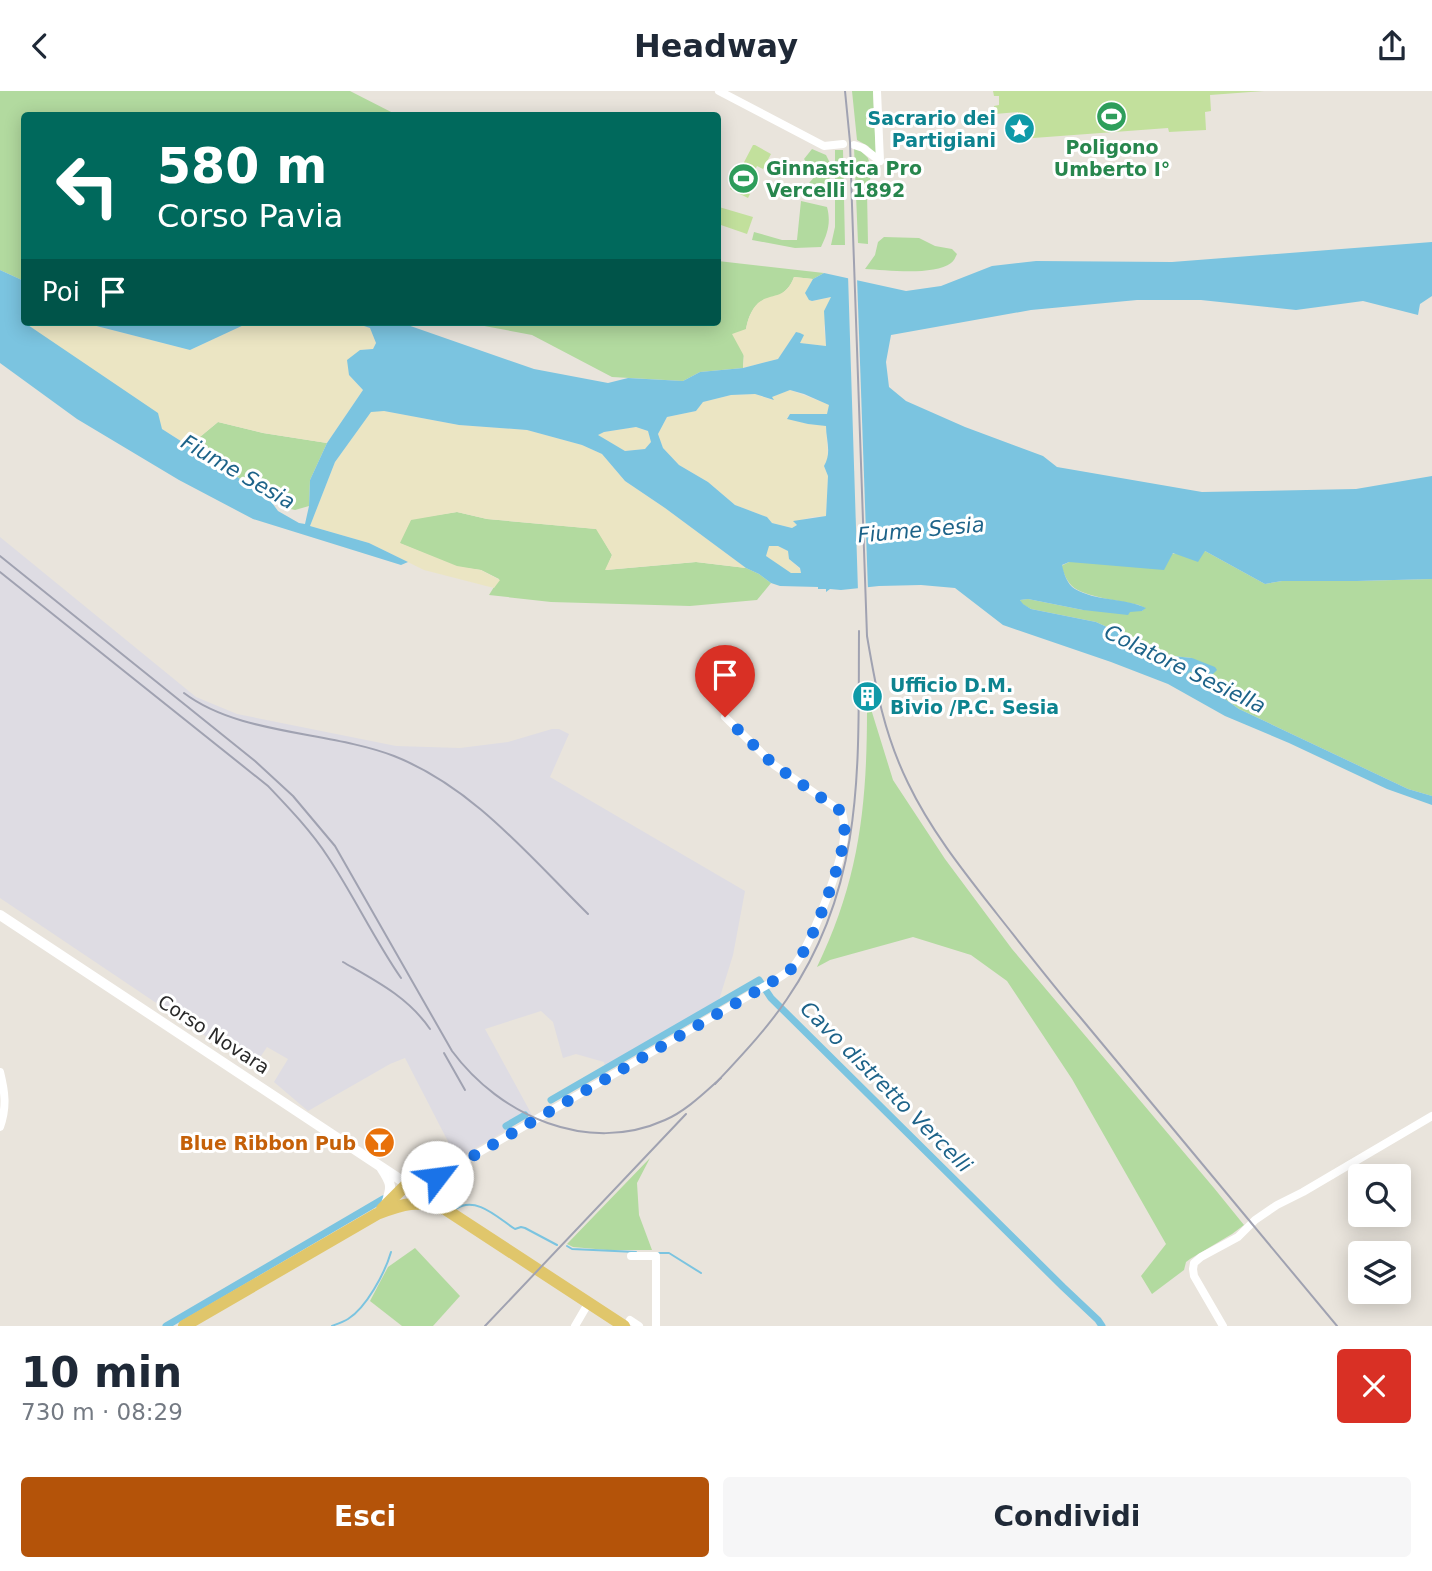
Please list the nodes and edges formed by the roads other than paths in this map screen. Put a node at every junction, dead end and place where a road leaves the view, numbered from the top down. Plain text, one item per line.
1 (719, 91) edge
2 (877, 91) edge
3 (843, 144) dead end
4 (854, 145) dead end
5 (725, 717) dead end
6 (0, 915) edge
7 (0, 1072) edge
8 (1432, 1116) edge
9 (0, 1127) edge
10 (381, 1167) junction
11 (411, 1187) junction
12 (392, 1205) junction
13 (445, 1209) junction
14 (631, 1256) dead end
15 (589, 1302) junction
16 (627, 1323) edge
17 (184, 1326) edge
18 (575, 1326) edge
19 (639, 1326) edge
20 (656, 1326) edge
21 (1223, 1326) edge

1 - 3 street
2 - 4 street
5 - 11 street
6 - 10 main road, Corso Novara
7 - 9 street
8 - 21 street
10 - 11 main road, Corso Novara
10 - 12 main road
11 - 12 main road
11 - 13 main road, Corso Novara
12 - 13 main road
12 - 17 main road
13 - 15 main road, Corso Novara
14 - 20 street
15 - 16 main road, Corso Novara
15 - 18 street
16 - 19 street

